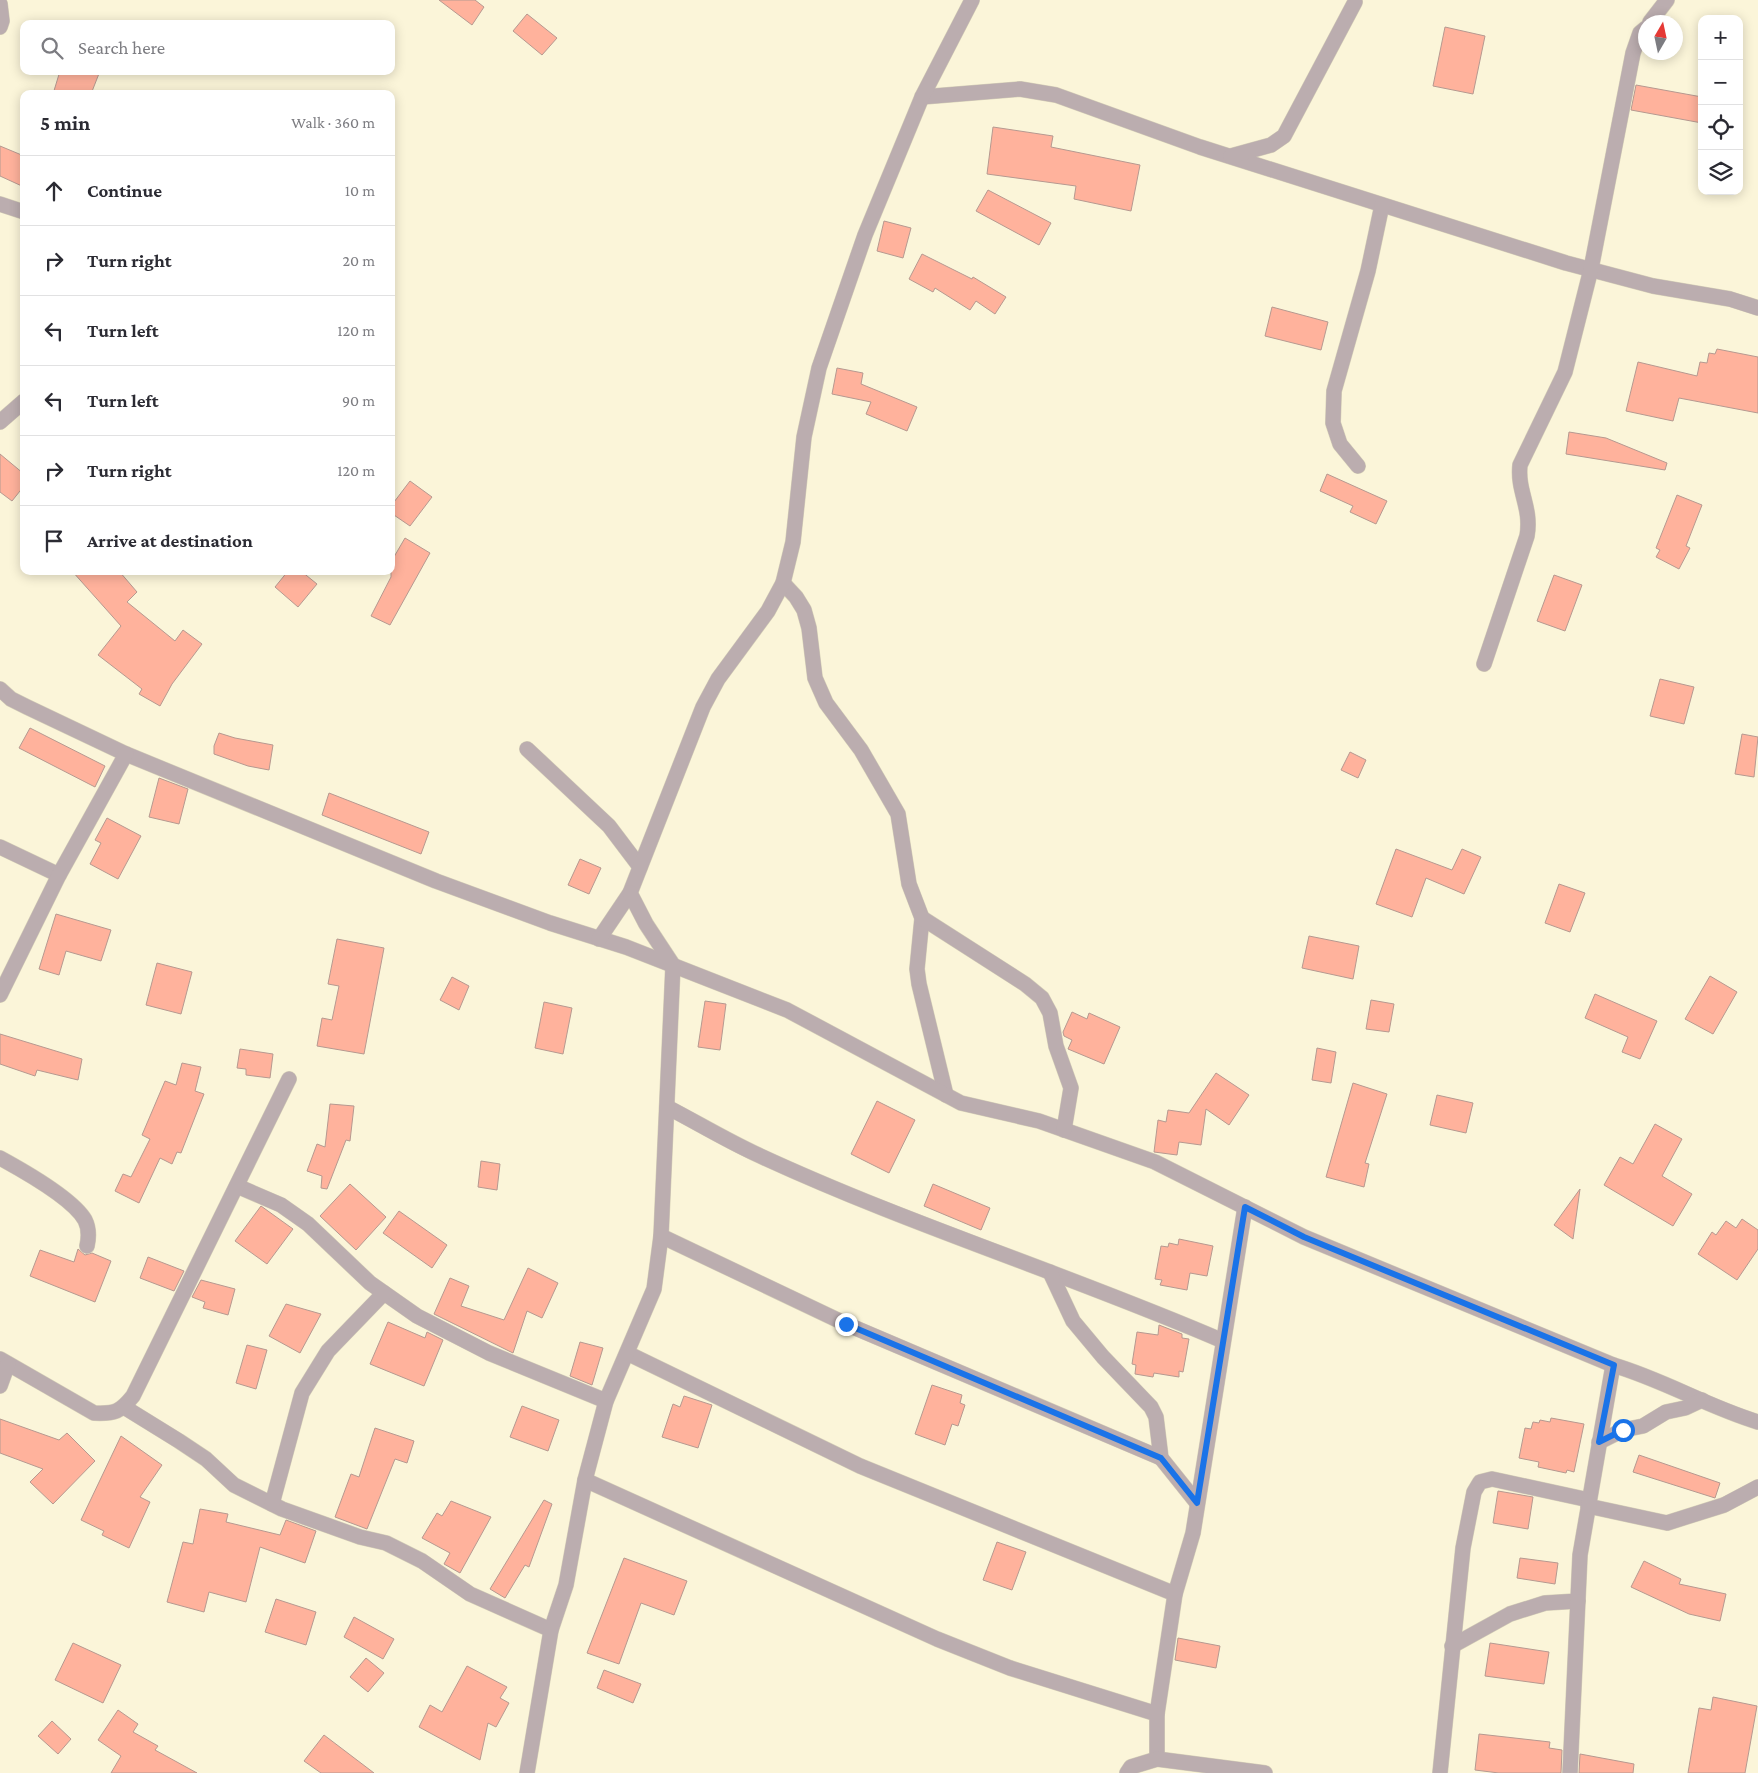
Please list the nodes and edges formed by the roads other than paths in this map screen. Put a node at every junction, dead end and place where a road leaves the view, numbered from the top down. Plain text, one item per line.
1 (972, 0) edge
2 (1668, 0) edge
3 (1355, 2) dead end
4 (0, 4) edge
5 (1656, 15) edge
6 (0, 27) edge
7 (1638, 39) edge
8 (922, 97) junction
9 (1231, 156) junction
10 (0, 204) edge
11 (1382, 205) junction
12 (20, 211) edge
13 (1591, 269) junction
14 (1758, 308) edge
15 (20, 404) edge
16 (0, 422) edge
17 (1358, 466) dead end
18 (783, 583) junction
19 (1484, 664) dead end
20 (0, 689) edge
21 (527, 749) dead end
22 (126, 754) junction
23 (0, 847) edge
24 (640, 867) junction
25 (59, 876) junction
26 (630, 893) junction
27 (922, 918) junction
28 (599, 939) junction
29 (673, 965) junction
30 (0, 995) edge
31 (289, 1079) dead end
32 (946, 1095) junction
33 (667, 1106) junction
34 (1064, 1130) junction
35 (0, 1158) edge
36 (237, 1186) junction
37 (1245, 1207) junction
38 (661, 1236) junction
39 (87, 1246) dead end
40 (1050, 1272) junction
41 (384, 1293) junction
42 (1223, 1341) junction
43 (627, 1353) junction
44 (4, 1362) edge
45 (1614, 1365) junction
46 (0, 1386) edge
47 (1702, 1400) junction
48 (606, 1401) junction
49 (124, 1407) junction
50 (1758, 1422) edge
51 (1599, 1442) junction
52 (1161, 1458) junction
53 (585, 1480) junction
54 (1758, 1487) edge
55 (1197, 1503) junction
56 (1589, 1503) junction
57 (272, 1504) junction
58 (1175, 1594) junction
59 (1578, 1601) junction
60 (551, 1630) junction
61 (1452, 1646) junction
62 (1157, 1714) junction
63 (1157, 1759) junction
64 (527, 1773) edge
65 (1127, 1773) edge
66 (1266, 1773) edge
67 (1440, 1773) edge
68 (1570, 1773) edge

1 - 8 street
2 - 5 street
3 - 9 street
4 - 6 street
7 - 13 street
8 - 9 street
8 - 18 street
9 - 11 street
10 - 12 street
11 - 13 street
11 - 17 street
13 - 14 street
13 - 19 street
15 - 16 street
18 - 24 street
18 - 27 street
20 - 22 street
21 - 24 street
22 - 25 street
22 - 28 street
23 - 25 street
24 - 26 street
25 - 30 street
26 - 28 street
26 - 29 street
27 - 32 street
27 - 34 street
28 - 29 street
29 - 32 street
29 - 33 street
31 - 36 street
32 - 34 street
33 - 38 street
33 - 40 street
34 - 37 street
35 - 39 street
36 - 41 street
36 - 49 street
37 - 42 street
37 - 45 street
38 - 43 street
38 - 52 street
40 - 42 street
40 - 52 street
41 - 48 street
41 - 57 street
42 - 55 street
43 - 48 street
43 - 58 street
44 - 46 street
44 - 49 street
45 - 47 street
45 - 51 street
47 - 50 street
47 - 51 street
48 - 53 street
49 - 57 street
51 - 56 street
52 - 55 street
53 - 60 street
53 - 62 street
54 - 56 street
55 - 58 street
56 - 59 street
56 - 61 street
57 - 60 street
58 - 62 street
59 - 61 street
59 - 68 street
60 - 64 street
61 - 67 street
62 - 63 street
63 - 65 street
63 - 66 street

